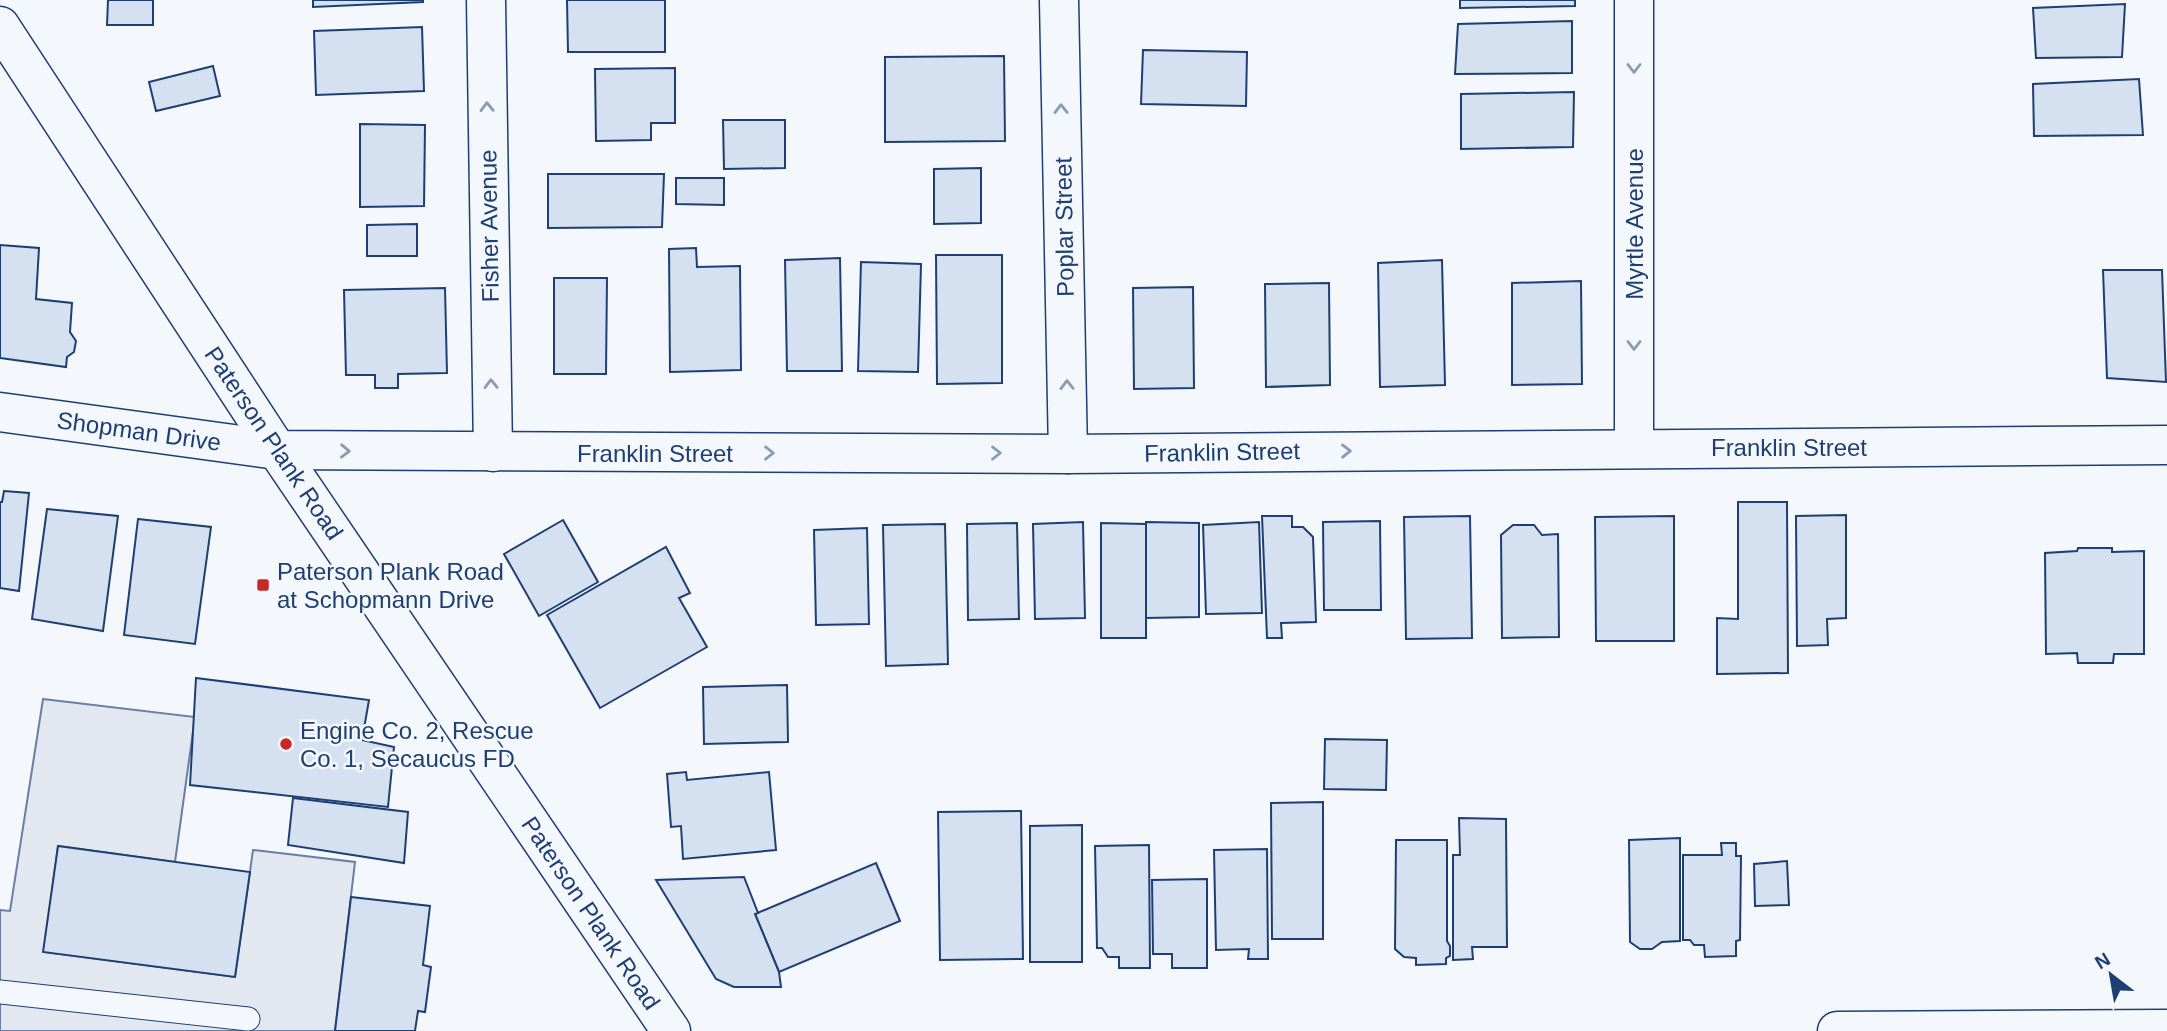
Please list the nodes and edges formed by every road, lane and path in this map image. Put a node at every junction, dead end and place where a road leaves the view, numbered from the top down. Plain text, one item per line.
1 (486, 0) edge
2 (1059, 0) edge
3 (1634, 0) edge
4 (0, 26) edge
5 (0, 412) edge
6 (2167, 446) edge
7 (1634, 448) junction
8 (277, 450) junction
9 (493, 452) junction
10 (1069, 454) junction
11 (0, 992) edge
12 (248, 1019) dead end
13 (2167, 1029) edge
14 (671, 1031) edge
15 (1837, 1031) edge

9 -> 1 street, Fisher Avenue
10 -> 2 street, Poplar Street
3 -> 7 street, Myrtle Avenue
4 - 8 street, Paterson Plank Road
5 - 8 street, Shopman Drive
6 - 7 street, Franklin Street
10 -> 7 street, Franklin Street
8 -> 9 street, Franklin Street
8 - 14 street, Paterson Plank Road
9 -> 10 street, Franklin Street
11 - 12 lane
13 - 15 street

